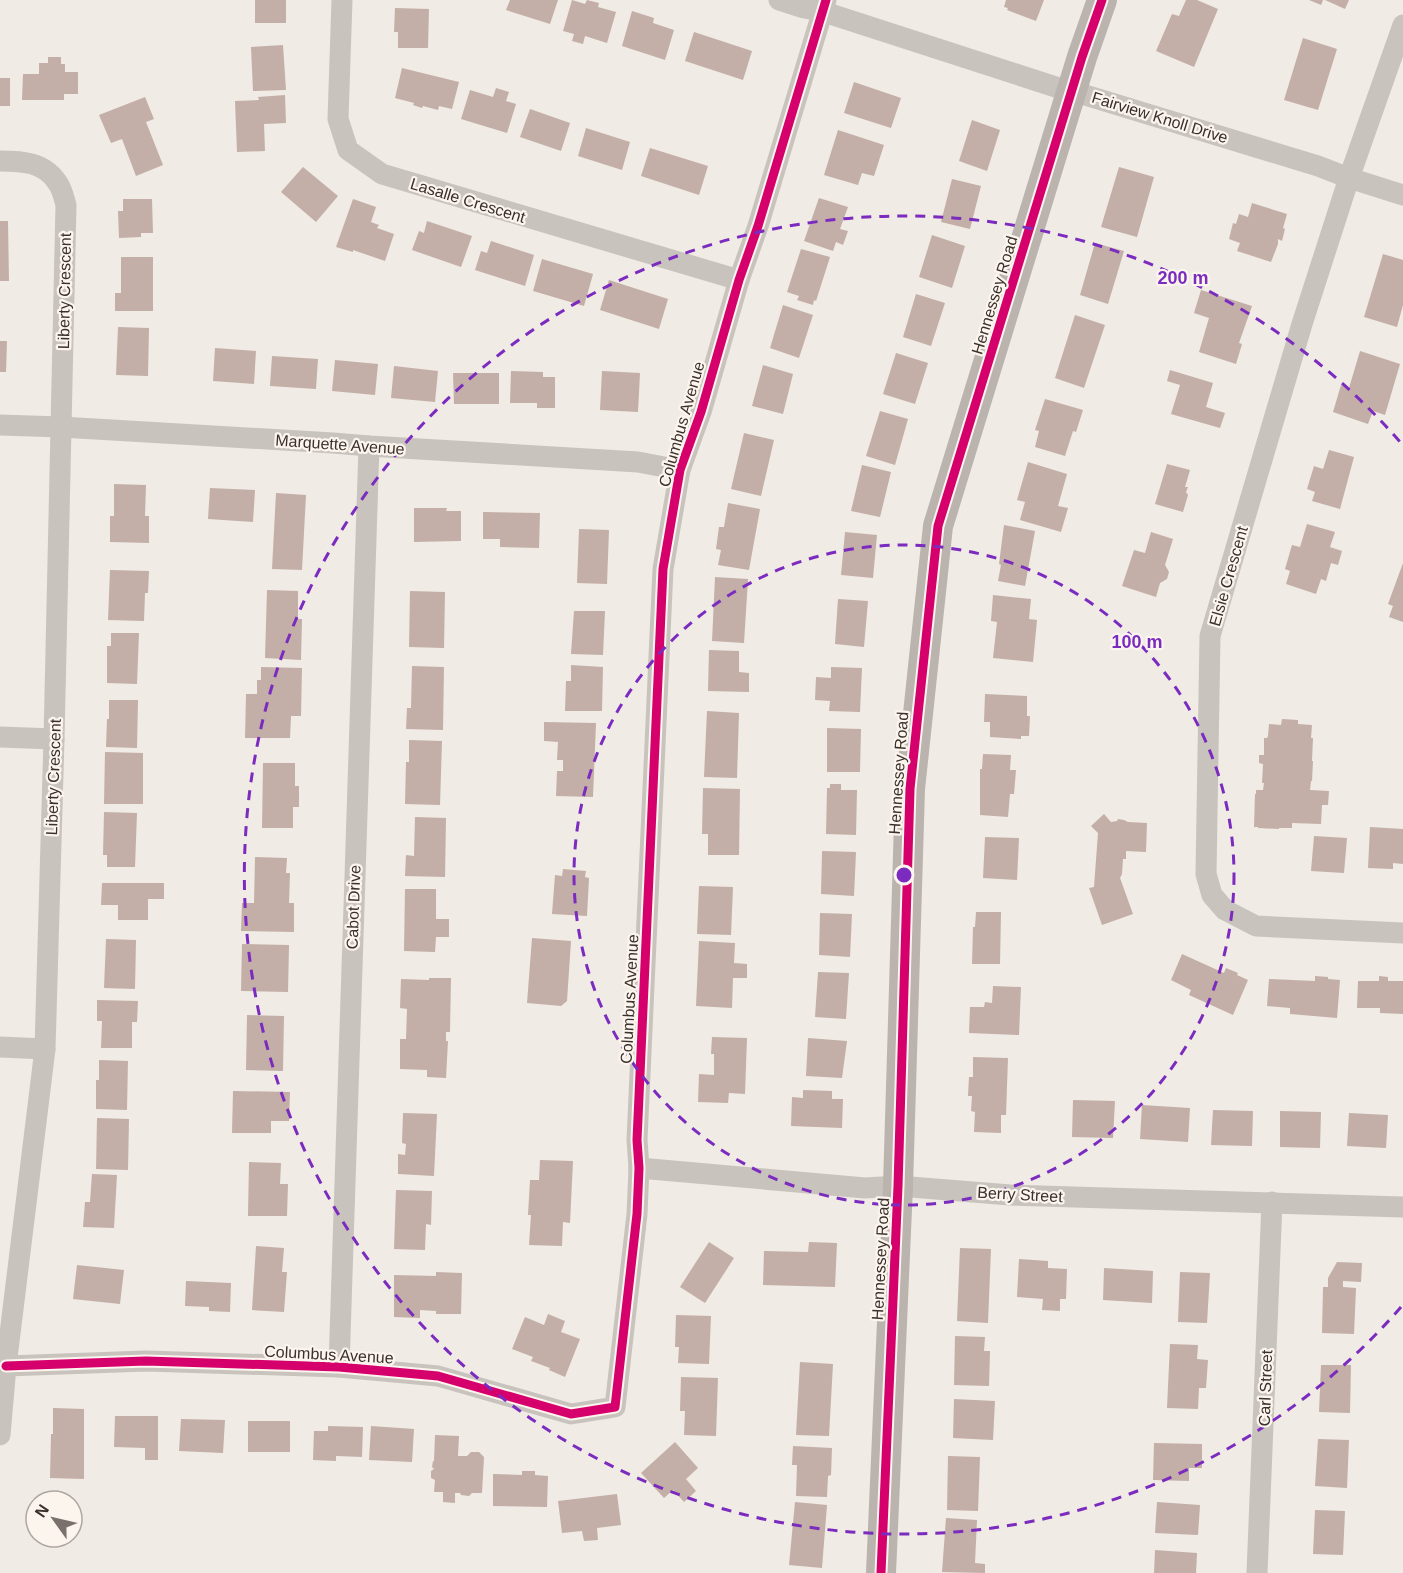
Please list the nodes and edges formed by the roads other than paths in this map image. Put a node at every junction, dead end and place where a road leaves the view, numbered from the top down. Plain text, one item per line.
1 (342, 0) edge
2 (779, 0) edge
3 (1102, 0) edge
4 (823, 6) edge
5 (1403, 25) edge
6 (1072, 91) junction
7 (0, 161) edge
8 (1349, 178) junction
9 (1403, 195) edge
10 (739, 280) junction
11 (0, 425) edge
12 (61, 427) junction
13 (369, 446) junction
14 (680, 470) junction
15 (0, 737) edge
16 (54, 739) junction
17 (1403, 933) edge
18 (0, 1047) edge
19 (45, 1049) junction
20 (639, 1168) junction
21 (898, 1186) junction
22 (1272, 1202) junction
23 (1403, 1207) edge
24 (6, 1366) junction
25 (339, 1367) junction
26 (0, 1436) edge
27 (881, 1573) edge
28 (1257, 1573) edge

1 - 10 street, Lasalle Crescent
2 - 4 street, Fairview Knoll Drive
3 - 6 street, Hennessey Road
4 - 6 street, Fairview Knoll Drive
4 - 10 street, Columbus Avenue
5 - 8 street, Elsie Crescent
6 - 8 street, Fairview Knoll Drive
6 - 21 street, Hennessey Road
7 - 12 street, Liberty Crescent
8 - 9 street, Fairview Knoll Drive
8 - 17 street, Elsie Crescent
10 - 14 street, Columbus Avenue
11 - 12 street, Marquette Avenue
12 - 13 street, Marquette Avenue
12 - 16 street, Liberty Crescent
13 - 14 street, Marquette Avenue
13 - 25 street, Cabot Drive
14 - 20 street, Columbus Avenue
15 - 16 street
16 - 19 street, Liberty Crescent
18 - 19 street
19 - 24 street, Liberty Crescent
20 - 21 street, Berry Street
20 - 25 street, Columbus Avenue
21 - 22 street, Berry Street
21 - 27 street, Hennessey Road
22 - 23 street, Berry Street
22 - 28 street, Carl Street
24 - 25 street, Columbus Avenue
24 - 26 street, Liberty Crescent

